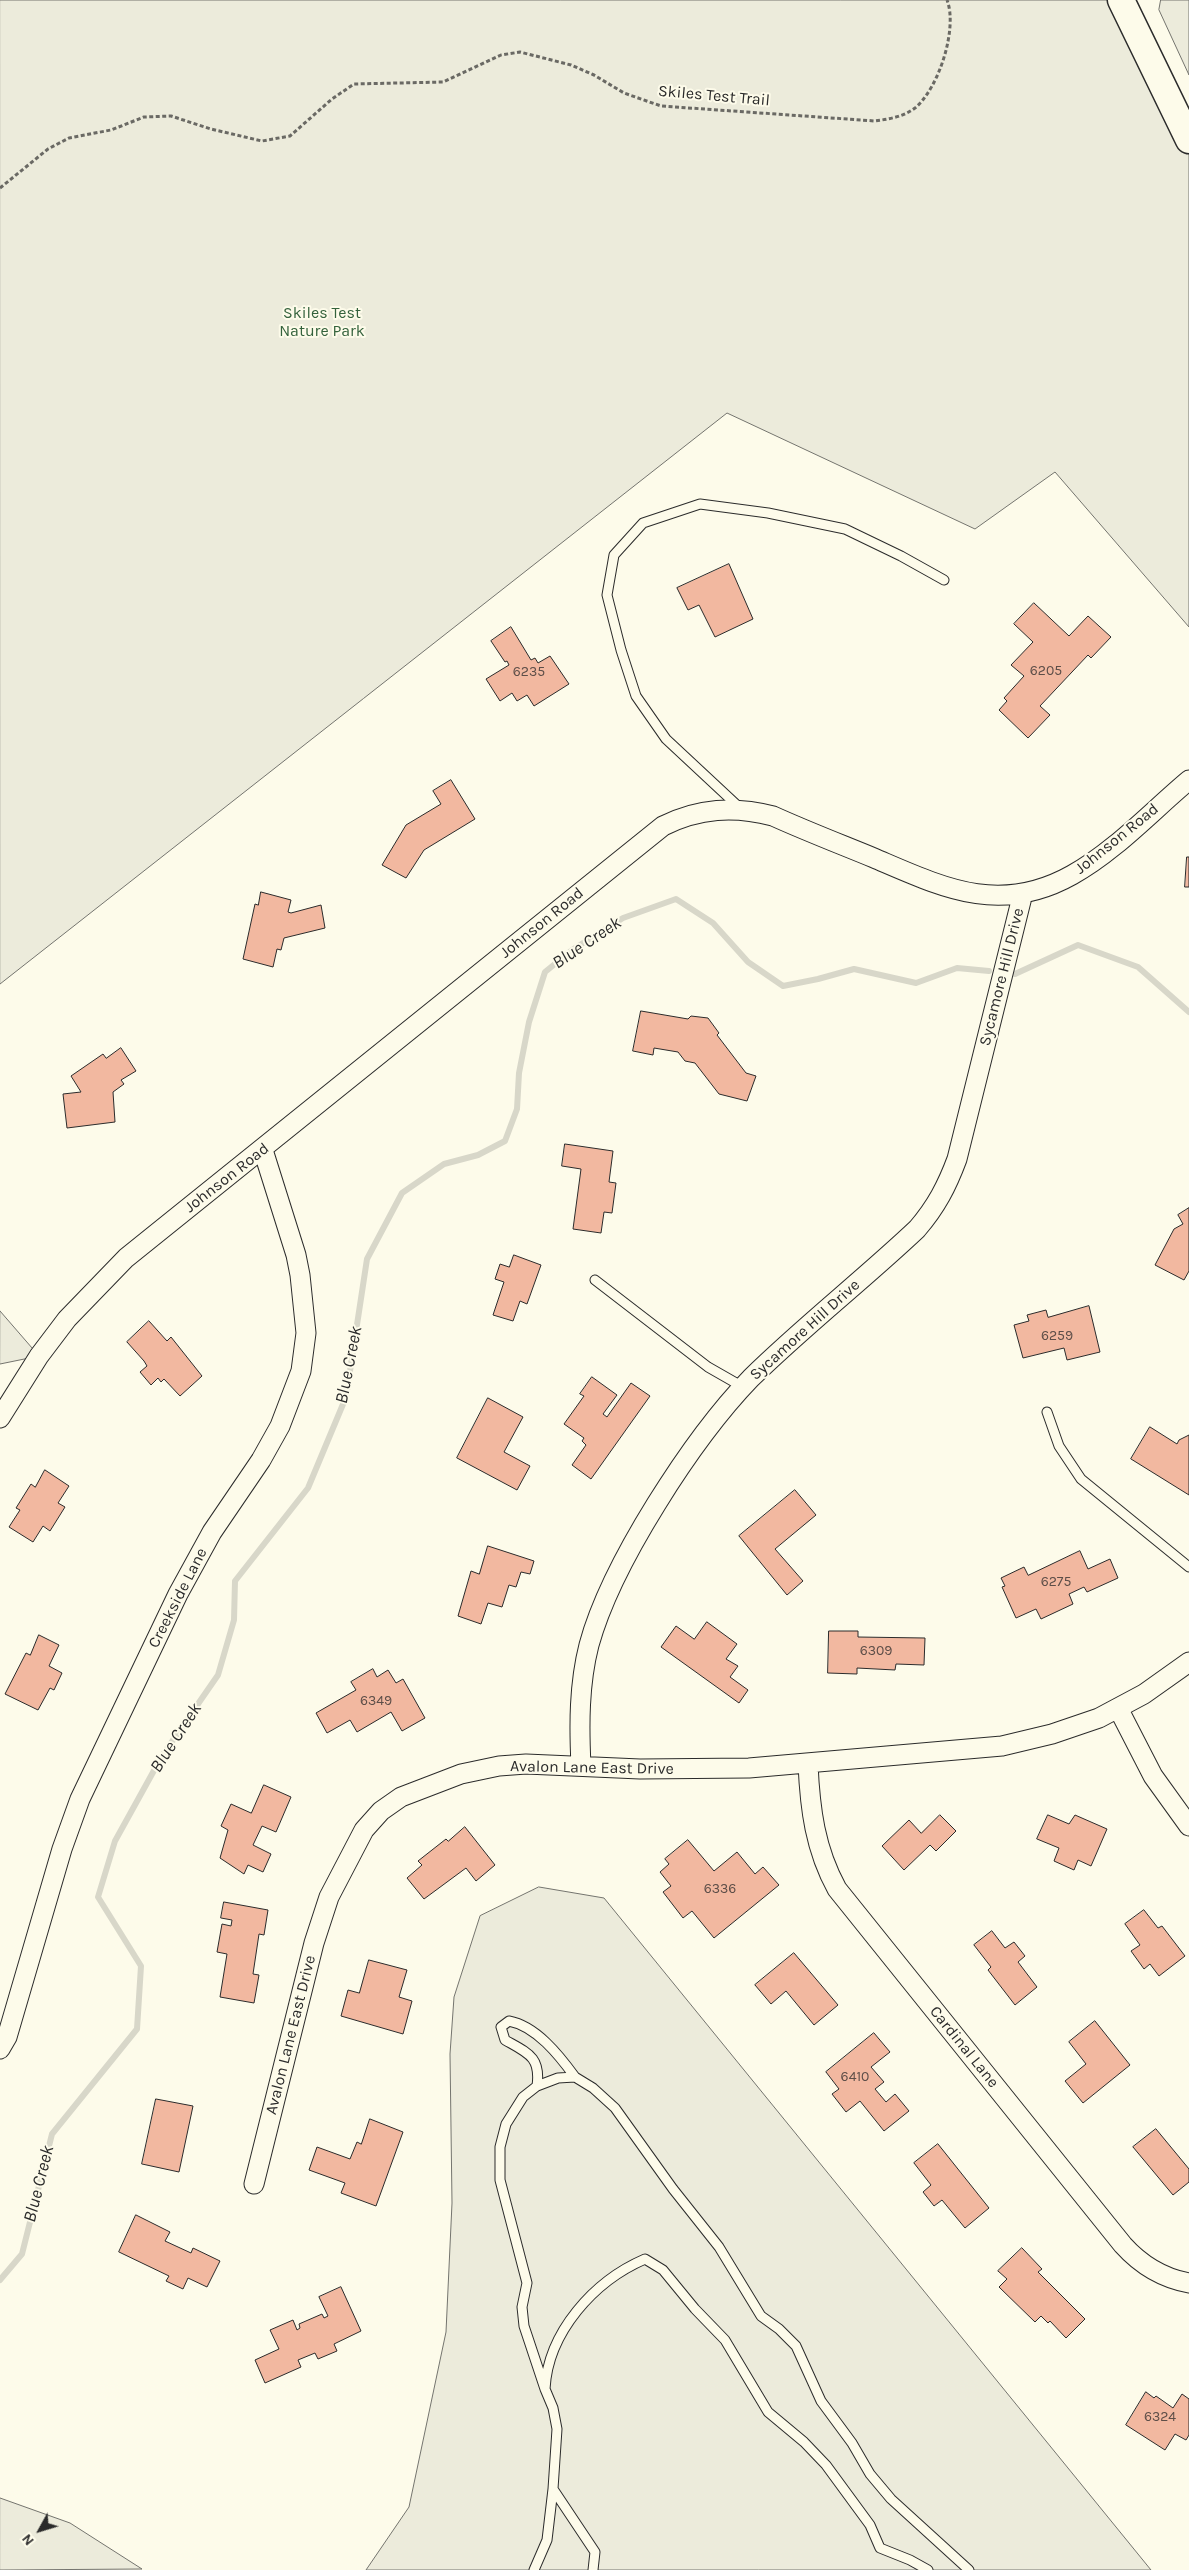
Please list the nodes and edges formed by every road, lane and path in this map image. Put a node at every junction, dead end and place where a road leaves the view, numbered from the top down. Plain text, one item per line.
1 (947, 0) edge
2 (1121, 0) edge
3 (1189, 140) edge
4 (0, 188) edge
5 (944, 580) dead end
6 (1189, 780) edge
7 (742, 810) junction
8 (1023, 893) junction
9 (263, 1150) junction
10 (595, 1280) dead end
11 (743, 1387) junction
12 (1047, 1412) dead end
13 (0, 1418) edge
14 (1189, 1567) edge
15 (1189, 1662) edge
16 (1118, 1708) junction
17 (808, 1764) junction
18 (581, 1765) junction
19 (1189, 1826) edge
20 (0, 2049) edge
21 (575, 2077) junction
22 (538, 2086) junction
23 (254, 2184) dead end
24 (1189, 2283) edge
25 (545, 2389) junction
26 (553, 2489) junction
27 (534, 2570) edge
28 (593, 2570) edge
29 (928, 2570) edge
30 (969, 2570) edge

1 - 4 path, Skiles Test Trail
2 - 3 main road
5 - 7 lane
6 - 8 street, Johnson Road
7 - 8 street, Johnson Road
7 - 9 street, Johnson Road
8 - 11 street, Sycamore Hill Drive
9 - 13 street, Johnson Road
9 - 20 street, Creekside Lane
10 - 11 lane
11 - 18 street, Sycamore Hill Drive
12 - 14 lane
15 - 16 street, Avalon Lane East Drive
16 - 17 street, Avalon Lane East Drive
16 - 19 street
17 - 18 street, Avalon Lane East Drive
17 - 24 street, Cardinal Lane
18 - 23 street, Avalon Lane East Drive
21 - 22 lane
21 - 22 lane
21 - 30 lane
22 - 25 lane
25 - 26 lane
25 - 29 lane
26 - 27 lane
26 - 28 lane

